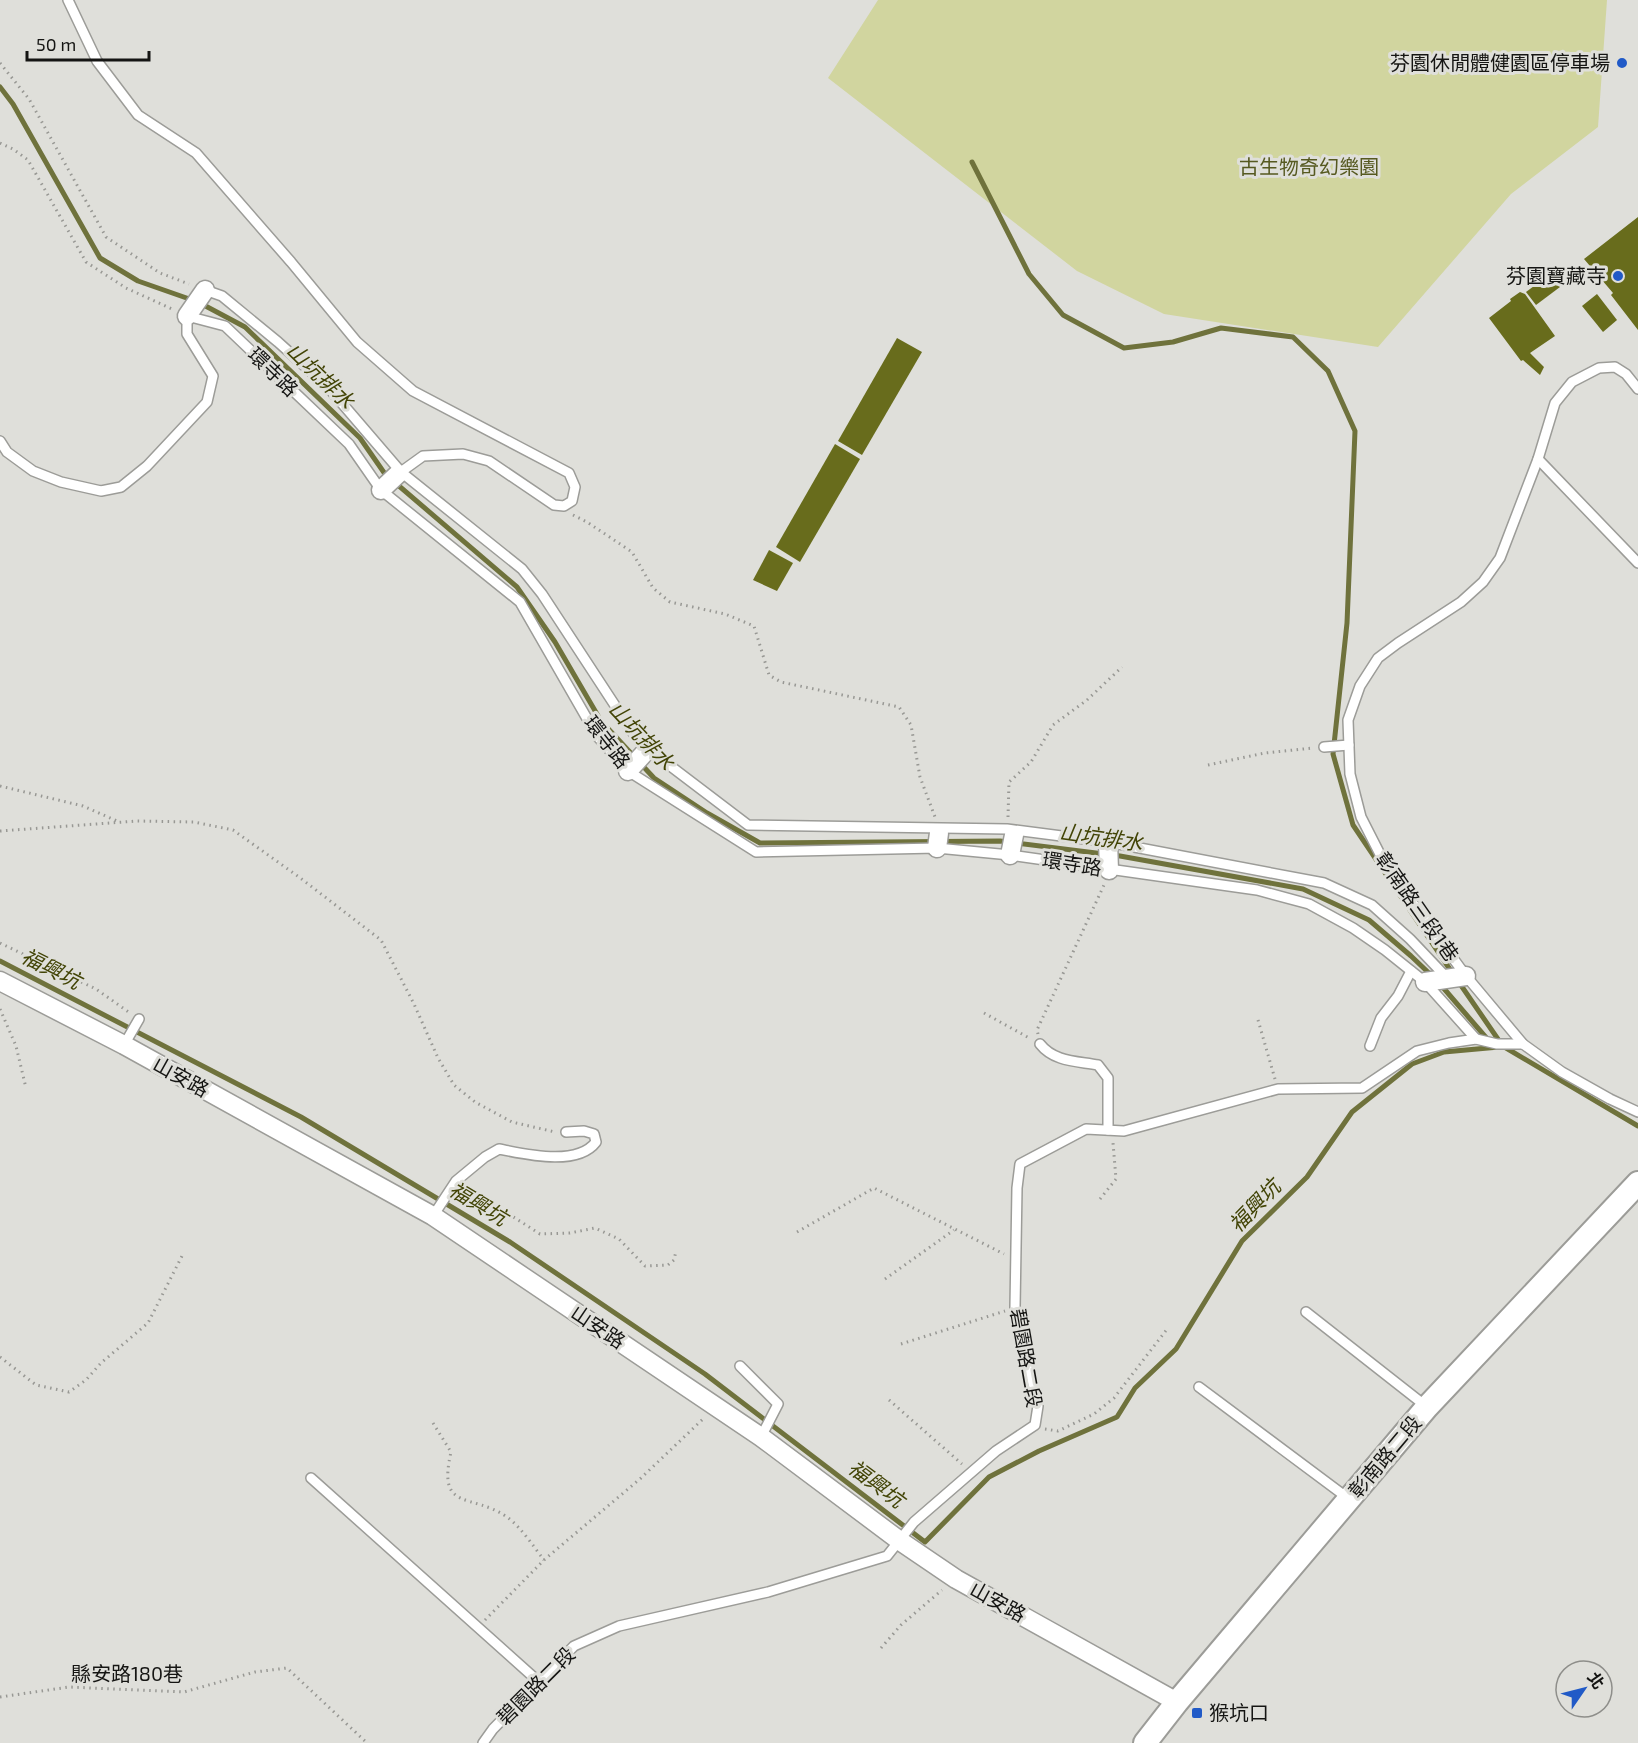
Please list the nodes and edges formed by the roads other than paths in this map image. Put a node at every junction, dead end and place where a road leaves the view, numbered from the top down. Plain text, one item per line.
1 (68, 0) edge
2 (197, 303) junction
3 (1638, 389) edge
4 (0, 441) edge
5 (1538, 459) junction
6 (392, 480) junction
7 (1638, 562) edge
8 (1349, 745) junction
9 (1324, 747) road end
10 (637, 762) junction
11 (938, 839) junction
12 (1011, 841) junction
13 (1108, 854) junction
14 (1466, 976) junction
15 (1418, 977) junction
16 (1447, 978) junction
17 (0, 981) edge
18 (139, 1019) road end
19 (1476, 1039) junction
20 (1040, 1044) road end
21 (1523, 1044) junction
22 (124, 1045) junction
23 (1370, 1046) dead end
24 (1638, 1112) edge
25 (1108, 1131) junction
26 (566, 1132) road end
27 (1638, 1183) edge
28 (433, 1216) junction
29 (1306, 1312) dead end
30 (740, 1366) dead end
31 (1199, 1387) dead end
32 (1426, 1407) junction
33 (761, 1437) junction
34 (311, 1478) dead end
35 (1349, 1499) junction
36 (900, 1541) junction
37 (539, 1682) junction
38 (1177, 1701) junction
39 (483, 1743) edge
40 (1145, 1743) edge

1 - 6 lane
2 - 4 lane
2 - 6 lane, 環寺路
2 - 6 lane, 環寺路
3 - 5 lane, 彰南路三段1巷
5 - 7 lane
5 - 8 lane, 彰南路三段1巷
6 - 10 lane, 環寺路
6 - 10 lane, 環寺路
8 - 9 lane
8 - 14 lane, 彰南路三段1巷
10 - 11 lane, 環寺路
10 - 11 lane, 環寺路
11 - 12 lane, 環寺路
11 - 12 lane, 環寺路
12 - 13 lane, 環寺路
12 - 13 lane, 環寺路
13 - 15 lane, 環寺路
13 - 16 lane, 環寺路
14 - 16 street
14 - 21 lane, 彰南路三段1巷
15 - 16 street
15 - 19 lane, 環寺路
15 - 23 lane
17 - 22 street, 山安路
18 - 22 lane
19 - 21 lane, 碧園路二段
19 - 25 lane, 碧園路二段
20 - 25 lane
21 - 24 lane, 彰南路三段1巷
22 - 28 street, 山安路
25 - 36 lane, 碧園路二段
26 - 28 lane
27 - 32 street, 彰南路二段
28 - 33 street, 山安路
29 - 32 lane
30 - 33 lane
31 - 35 lane
32 - 35 street, 彰南路二段
33 - 36 street, 山安路
34 - 37 lane
35 - 38 street, 彰南路二段
36 - 37 lane, 碧園路二段
36 - 38 street, 山安路
37 - 39 lane, 碧園路二段
38 - 40 street, 彰南路二段

